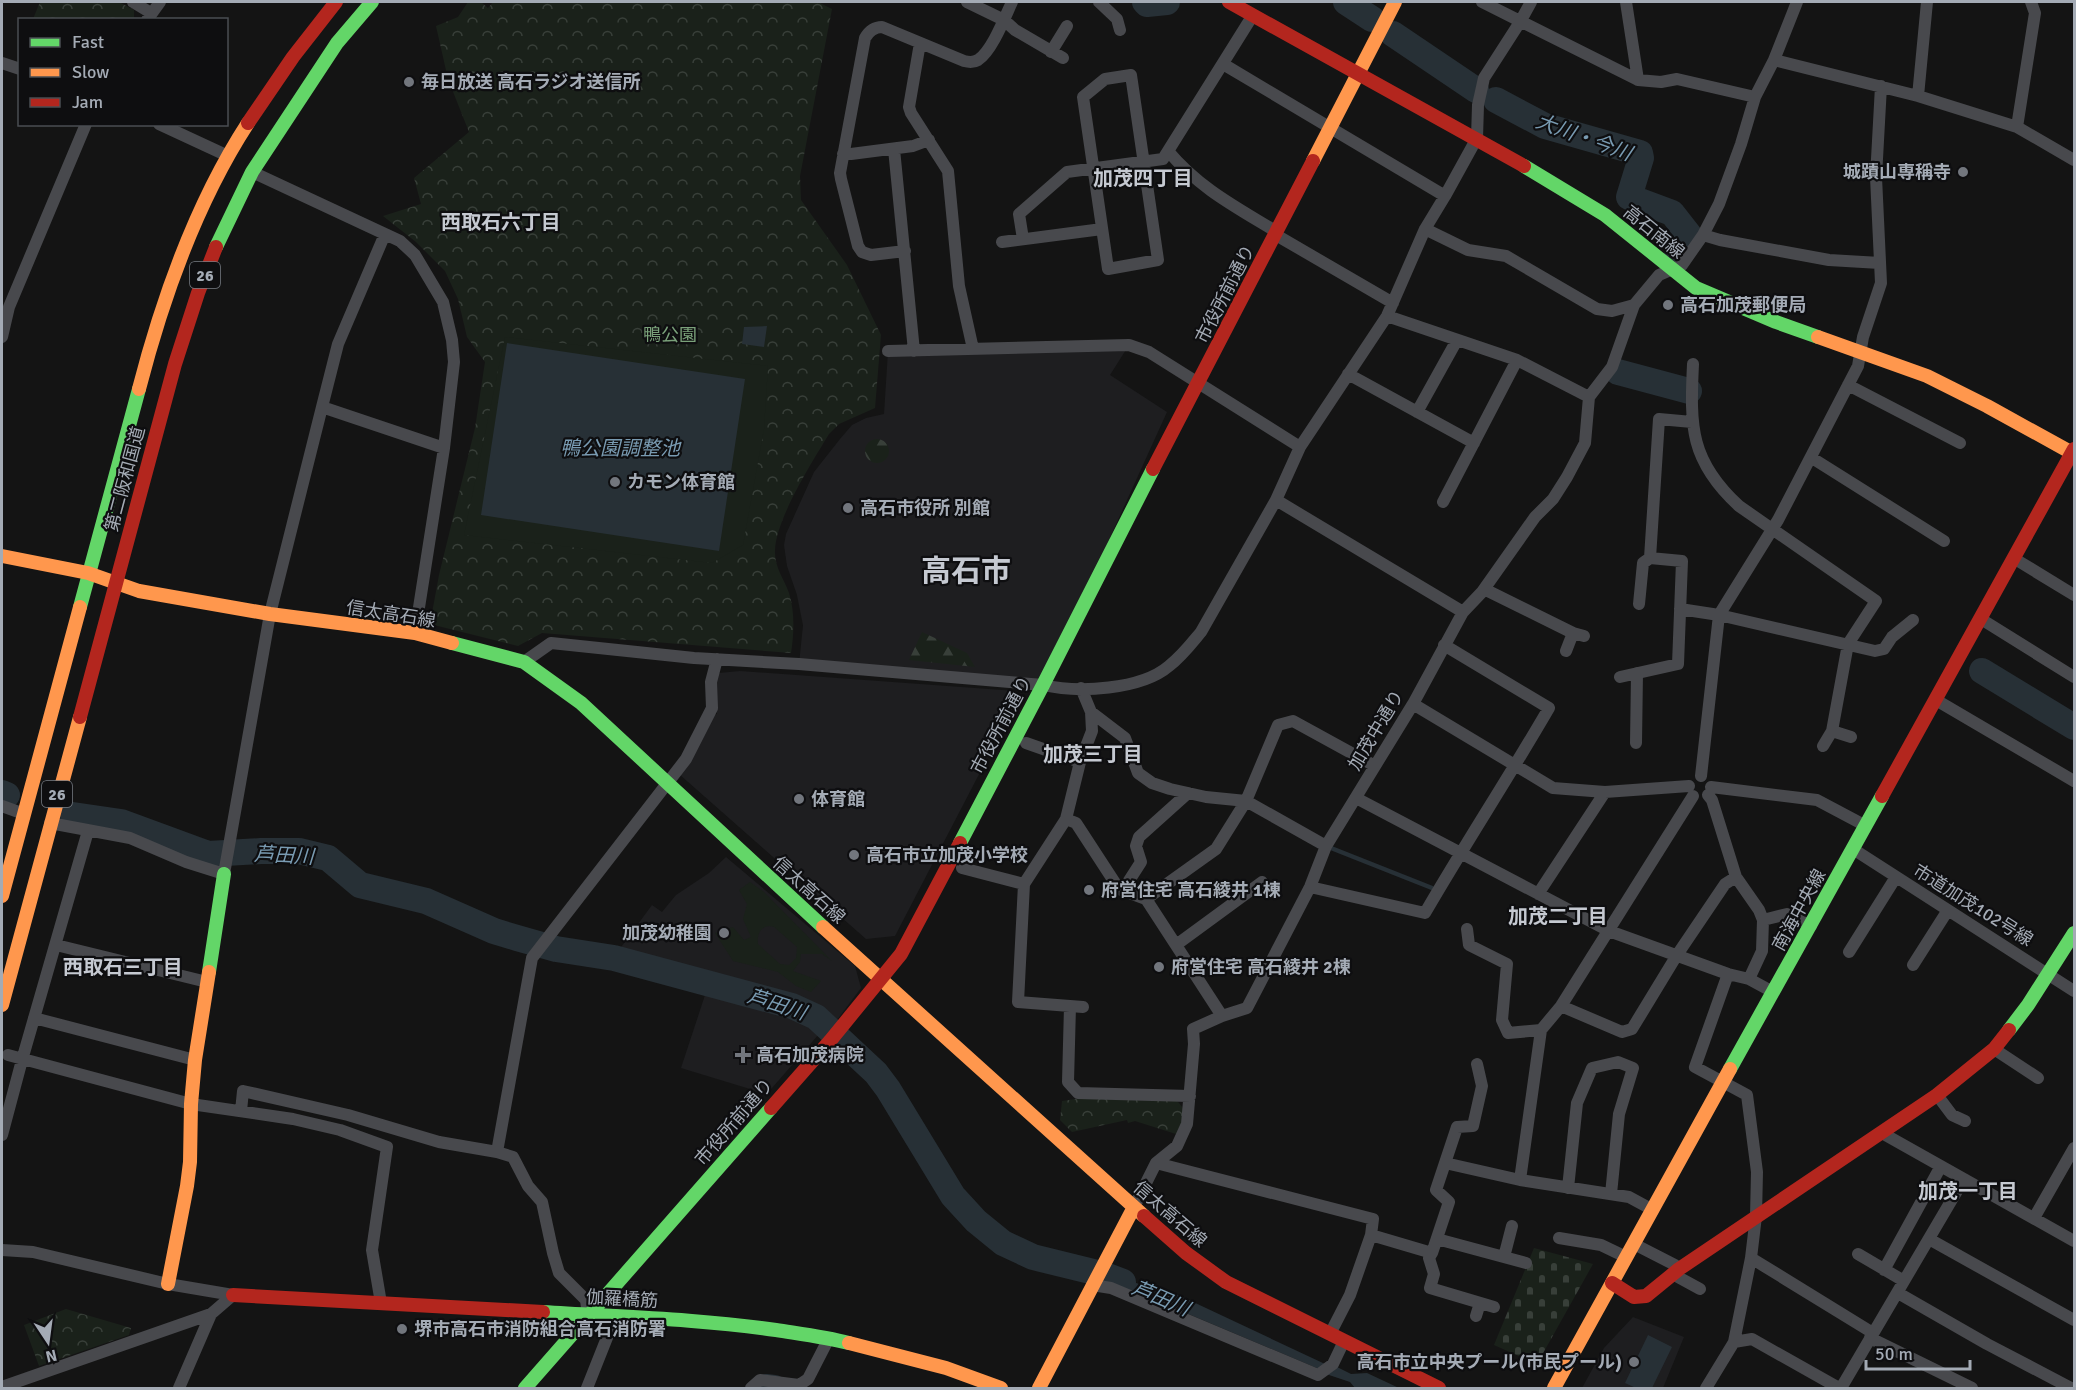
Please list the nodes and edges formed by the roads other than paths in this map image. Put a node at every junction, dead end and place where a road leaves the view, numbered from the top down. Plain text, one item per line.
1 (133, 2) edge
2 (160, 2) edge
3 (336, 2) edge
4 (372, 2) edge
5 (968, 2) edge
6 (1012, 2) edge
7 (1099, 2) edge
8 (1228, 2) edge
9 (1395, 2) edge
10 (1482, 2) edge
11 (1531, 2) edge
12 (1626, 2) edge
13 (1797, 2) edge
14 (1927, 2) edge
15 (2031, 2) edge
16 (1253, 15) junction
17 (149, 16) edge
18 (1004, 20) junction
19 (1520, 22) junction
20 (1067, 26) dead end
21 (1120, 30) dead end
22 (920, 43) junction
23 (1051, 52) junction
24 (1063, 58) dead end
25 (1774, 60) junction
26 (2, 63) edge
27 (1223, 64) junction
28 (18, 68) edge
29 (1358, 74) junction
30 (1638, 80) junction
31 (1881, 86) junction
32 (1918, 96) junction
33 (1755, 97) junction
34 (85, 126) edge
35 (163, 126) edge
36 (2017, 127) junction
37 (1330, 129) junction
38 (1477, 138) junction
39 (929, 140) junction
40 (894, 148) junction
41 (1168, 151) junction
42 (843, 154) junction
43 (228, 156) junction
44 (2074, 160) edge
45 (1144, 162) junction
46 (1093, 168) junction
47 (252, 172) junction
48 (1445, 196) junction
49 (1102, 229) junction
50 (1425, 229) junction
51 (1276, 233) junction
52 (385, 234) junction
53 (1703, 235) junction
54 (1023, 239) junction
55 (1002, 242) dead end
56 (904, 251) junction
57 (1880, 262) junction
58 (1674, 270) junction
59 (1393, 303) junction
60 (1634, 305) junction
61 (5, 306) edge
62 (1388, 316) junction
63 (2, 337) edge
64 (1457, 340) junction
65 (973, 349) junction
66 (888, 351) dead end
67 (914, 351) junction
68 (1861, 352) junction
69 (1517, 360) junction
70 (1693, 364) dead end
71 (1348, 374) junction
72 (1198, 384) junction
73 (1848, 385) junction
74 (1589, 397) junction
75 (322, 406) junction
76 (1417, 412) junction
77 (1692, 422) junction
78 (1474, 443) junction
79 (1960, 443) dead end
80 (1300, 447) junction
81 (444, 448) junction
82 (2074, 452) edge
83 (1812, 458) junction
84 (1276, 500) junction
85 (1443, 502) dead end
86 (1773, 528) junction
87 (1944, 541) dead end
88 (2, 556) edge
89 (1650, 558) junction
90 (2015, 558) junction
91 (88, 573) junction
92 (115, 583) junction
93 (1484, 589) junction
94 (2074, 594) edge
95 (1639, 604) dead end
96 (1680, 609) junction
97 (1463, 612) junction
98 (270, 614) junction
99 (1719, 615) junction
100 (1981, 619) junction
101 (1913, 620) dead end
102 (414, 633) junction
103 (1848, 644) junction
104 (1444, 645) junction
105 (1566, 651) dead end
106 (717, 659) junction
107 (524, 662) junction
108 (1637, 673) junction
109 (1620, 677) dead end
110 (2074, 677) edge
111 (1043, 685) junction
112 (1081, 688) junction
113 (1936, 700) junction
114 (1413, 704) junction
115 (1091, 712) junction
116 (1832, 731) junction
117 (1851, 737) dead end
118 (1636, 742) dead end
119 (1026, 743) dead end
120 (1823, 746) dead end
121 (1080, 762) junction
122 (1375, 766) junction
123 (1516, 766) junction
124 (1701, 776) junction
125 (2074, 781) edge
126 (666, 783) junction
127 (1691, 790) junction
128 (1709, 791) junction
129 (1605, 792) junction
130 (1188, 793) junction
131 (1356, 798) junction
132 (1246, 801) junction
133 (2, 806) edge
134 (24, 814) junction
135 (1066, 819) junction
136 (50, 823) junction
137 (1866, 826) junction
138 (88, 831) junction
139 (1326, 846) junction
140 (1853, 849) junction
141 (1460, 853) junction
142 (225, 868) junction
143 (962, 868) dead end
144 (1736, 877) junction
145 (1896, 877) junction
146 (1262, 882) dead end
147 (1024, 884) junction
148 (1310, 887) junction
149 (1124, 890) junction
150 (1538, 894) junction
151 (2, 896) edge
152 (1146, 899) junction
153 (1948, 910) junction
154 (1763, 920) junction
155 (1811, 926) junction
156 (1467, 929) dead end
157 (1609, 931) junction
158 (2074, 933) edge
159 (56, 945) junction
160 (1176, 945) junction
161 (1849, 952) dead end
162 (1677, 955) junction
163 (1913, 965) dead end
164 (1728, 974) junction
165 (2049, 974) junction
166 (1749, 979) junction
167 (881, 980) junction
168 (207, 982) junction
169 (2074, 991) edge
170 (1773, 992) junction
171 (2, 1005) edge
172 (1070, 1006) junction
173 (1561, 1006) junction
174 (1083, 1007) dead end
175 (1222, 1016) junction
176 (34, 1018) junction
177 (1541, 1030) junction
178 (1994, 1049) junction
179 (8, 1056) dead end
180 (22, 1060) junction
181 (195, 1060) junction
182 (1477, 1064) dead end
183 (2038, 1078) dead end
184 (1723, 1082) junction
185 (1937, 1095) junction
186 (1190, 1096) junction
187 (191, 1104) junction
188 (241, 1111) junction
189 (1965, 1121) dead end
190 (1882, 1133) junction
191 (2, 1136) edge
192 (2074, 1148) edge
193 (497, 1152) junction
194 (1156, 1163) junction
195 (1445, 1163) junction
196 (1941, 1166) junction
197 (1964, 1179) junction
198 (1520, 1180) junction
199 (1568, 1188) junction
200 (1611, 1194) junction
201 (1134, 1208) junction
202 (1653, 1210) junction
203 (1756, 1216) junction
204 (2034, 1218) junction
205 (1512, 1226) dead end
206 (1371, 1235) junction
207 (1559, 1238) dead end
208 (1437, 1239) junction
209 (1929, 1239) junction
210 (2074, 1241) edge
211 (1634, 1244) junction
212 (2, 1250) edge
213 (1432, 1253) junction
214 (1858, 1254) dead end
215 (1504, 1257) junction
216 (1626, 1257) junction
217 (1751, 1258) junction
218 (1526, 1263) dead end
219 (1884, 1270) junction
220 (1676, 1271) junction
221 (1904, 1281) junction
222 (1093, 1283) junction
223 (1612, 1283) junction
224 (168, 1284) junction
225 (1700, 1289) dead end
226 (1898, 1293) junction
227 (233, 1295) junction
228 (381, 1303) junction
229 (1480, 1303) junction
230 (1494, 1306) dead end
231 (211, 1314) junction
232 (616, 1315) junction
233 (588, 1316) junction
234 (1476, 1316) dead end
235 (2074, 1320) edge
236 (1330, 1334) junction
237 (1872, 1336) junction
238 (829, 1338) junction
239 (1344, 1341) junction
240 (1734, 1342) junction
241 (2, 1387) edge
242 (179, 1389) edge
243 (525, 1389) edge
244 (587, 1389) edge
245 (751, 1389) edge
246 (1000, 1389) edge
247 (1039, 1389) edge
248 (1439, 1389) edge
249 (1554, 1389) edge
250 (1706, 1389) edge
251 (1840, 1389) edge
252 (1972, 1389) edge
253 (2071, 1389) edge

1 - 17 street
2 - 17 street
3 - 43 main road, 第二阪和国道 / 26
4 - 47 main road, 第二阪和国道 / 26
5 - 18 street
6 - 18 street
7 - 21 street
8 - 16 main road, 高石南線
9 - 29 main road, 市役所前通り
10 - 19 street
11 - 19 street
12 - 30 street
13 - 25 street
14 - 32 street
15 - 36 street
16 - 27 street
16 - 29 main road, 高石南線
18 - 22 street
18 - 23 street
19 - 30 street
19 - 38 street
20 - 23 street
22 - 39 street
22 - 42 street
23 - 24 street
25 - 31 street
25 - 33 street
26 - 28 street
27 - 37 street
27 - 41 street
29 - 37 main road, 市役所前通り
29 - 38 main road, 高石南線
30 - 33 street
31 - 32 street
31 - 57 street
32 - 36 street
33 - 53 street
34 - 61 street
35 - 43 street
36 - 44 street
37 - 48 street
37 - 51 main road, 市役所前通り
38 - 48 street
38 - 58 main road, 高石南線
39 - 40 street
39 - 65 street
40 - 42 street
40 - 56 street
41 - 45 street
41 - 51 street
42 - 56 street
43 - 91 main road, 第二阪和国道 / 26
45 - 46 street
45 - 46 street
45 - 49 street
46 - 49 street
46 - 54 street
47 - 52 street
47 - 92 main road, 第二阪和国道 / 26
48 - 50 street
49 - 54 street
50 - 59 street
50 - 60 street
51 - 59 street
51 - 72 main road, 市役所前通り
52 - 75 street
52 - 81 street
53 - 57 street
53 - 58 street
54 - 55 street
56 - 67 street
57 - 68 street
58 - 60 street
58 - 68 main road, 高石南線
59 - 62 street
60 - 74 street
61 - 63 street
62 - 64 street
62 - 71 street
64 - 69 street
64 - 76 street
65 - 67 street
65 - 72 street
66 - 67 street
68 - 73 street
68 - 82 main road, 高石南線
69 - 74 street
69 - 78 street
70 - 77 street
71 - 76 street
71 - 80 street
72 - 80 street
72 - 111 main road, 市役所前通り
73 - 79 street
73 - 83 street
74 - 93 street, 加茂中通り
75 - 81 street
75 - 98 street
76 - 78 street
77 - 86 street
77 - 89 street
78 - 85 street
80 - 84 street
81 - 102 street
82 - 90 main road, 南海中央線
83 - 86 street
83 - 87 street
84 - 97 street
84 - 112 street
86 - 99 street
86 - 103 street
88 - 91 main road, 信太高石線
89 - 95 street
89 - 96 street
90 - 94 street
90 - 100 main road, 南海中央線
91 - 92 main road, 信太高石線
91 - 134 main road, 第二阪和国道 / 26
92 - 98 main road, 信太高石線
92 - 136 main road, 第二阪和国道 / 26
93 - 97 street, 加茂中通り
93 - 105 street
96 - 99 street
96 - 108 street
97 - 104 street, 加茂中通り
98 - 102 main road, 信太高石線
98 - 142 street
99 - 103 street
99 - 124 street
100 - 110 street
100 - 113 main road, 南海中央線
101 - 103 street
102 - 107 main road, 信太高石線
103 - 116 street
104 - 114 street, 加茂中通り
104 - 123 street
106 - 107 street
106 - 111 street
106 - 126 street
107 - 126 main road, 信太高石線
108 - 109 street
108 - 118 street
111 - 112 street
111 - 167 main road, 市役所前通り
112 - 115 street
113 - 125 street
113 - 137 main road, 南海中央線
114 - 122 street, 加茂中通り
114 - 123 street
115 - 121 street
115 - 130 street
116 - 117 street
116 - 120 street
119 - 121 street
121 - 135 street
122 - 131 street, 加茂中通り
122 - 132 street
123 - 129 street
123 - 141 street
124 - 127 street
124 - 128 street
126 - 167 main road, 信太高石線
126 - 193 street
127 - 128 street
127 - 129 street
127 - 157 street
128 - 137 street
128 - 144 street
129 - 150 street
130 - 132 street
130 - 149 street
131 - 139 street, 加茂中通り
131 - 141 street
132 - 139 street
132 - 152 street
133 - 134 street
134 - 151 main road, 第二阪和国道 / 26
135 - 147 street
135 - 149 street
136 - 138 street
136 - 171 main road, 第二阪和国道 / 26
137 - 140 main road, 南海中央線
138 - 142 street
138 - 159 street
139 - 148 street, 加茂中通り
140 - 145 street, 市道加茂102号線
140 - 155 main road, 南海中央線
141 - 148 street
141 - 150 street
142 - 168 main road
143 - 147 street
144 - 154 street
144 - 162 street
145 - 153 street, 市道加茂102号線
145 - 161 street
146 - 160 street
147 - 172 street
148 - 175 street, 加茂中通り
149 - 152 street
150 - 157 street
152 - 160 street
153 - 163 street
153 - 165 street, 市道加茂102号線
154 - 155 street
154 - 166 street
155 - 170 main road, 南海中央線
156 - 177 street
157 - 162 street
157 - 173 street
158 - 165 main road
159 - 168 street
159 - 176 street
160 - 175 street
162 - 164 street
162 - 173 street
164 - 166 street
164 - 184 street
165 - 169 street, 市道加茂102号線
165 - 178 main road
166 - 170 street
167 - 201 main road, 信太高石線
167 - 233 main road, 市役所前通り
168 - 181 main road
170 - 184 main road, 南海中央線
172 - 174 street
172 - 186 street
173 - 177 street
175 - 186 street, 加茂中通り
176 - 180 street
176 - 181 street
177 - 198 street
178 - 183 street
178 - 185 main road
179 - 180 street
180 - 187 street
180 - 191 street
181 - 187 main road
182 - 195 street
184 - 202 main road, 南海中央線
184 - 203 street
185 - 189 street
185 - 190 main road
186 - 194 street, 加茂中通り
187 - 188 street
187 - 224 main road
188 - 193 street
188 - 228 street
190 - 196 street
190 - 203 main road
192 - 204 street
193 - 233 street
194 - 201 street, 加茂中通り
194 - 206 street
195 - 198 street
195 - 208 street
196 - 197 street
196 - 219 street
197 - 204 street
197 - 209 street
198 - 199 street
199 - 200 street
199 - 200 street
200 - 202 street
201 - 222 main road
201 - 236 main road, 信太高石線
202 - 211 main road, 南海中央線
203 - 217 street
203 - 220 main road
204 - 210 street
205 - 215 street
206 - 213 street
206 - 236 street
207 - 216 street
208 - 213 street
208 - 215 street
209 - 221 street
209 - 235 street
211 - 216 main road, 南海中央線
211 - 220 street
212 - 224 street
213 - 229 street
214 - 219 street
215 - 218 street
216 - 223 main road, 南海中央線
217 - 237 street
217 - 240 street
219 - 221 street
220 - 223 main road
220 - 225 street
221 - 226 street
222 - 239 street
222 - 247 main road
223 - 249 main road, 南海中央線
224 - 227 street
226 - 237 street
226 - 253 street
227 - 228 main road, 伽羅橋筋
227 - 231 street
228 - 233 main road, 伽羅橋筋
229 - 230 street
229 - 234 street
231 - 241 street
231 - 242 street
232 - 233 main road, 伽羅橋筋
232 - 238 main road, 伽羅橋筋
232 - 244 street
233 - 243 main road, 市役所前通り
236 - 239 main road, 信太高石線
237 - 251 street
237 - 252 street
238 - 245 street
238 - 246 main road, 伽羅橋筋
239 - 248 main road, 信太高石線
240 - 250 street
240 - 251 street

